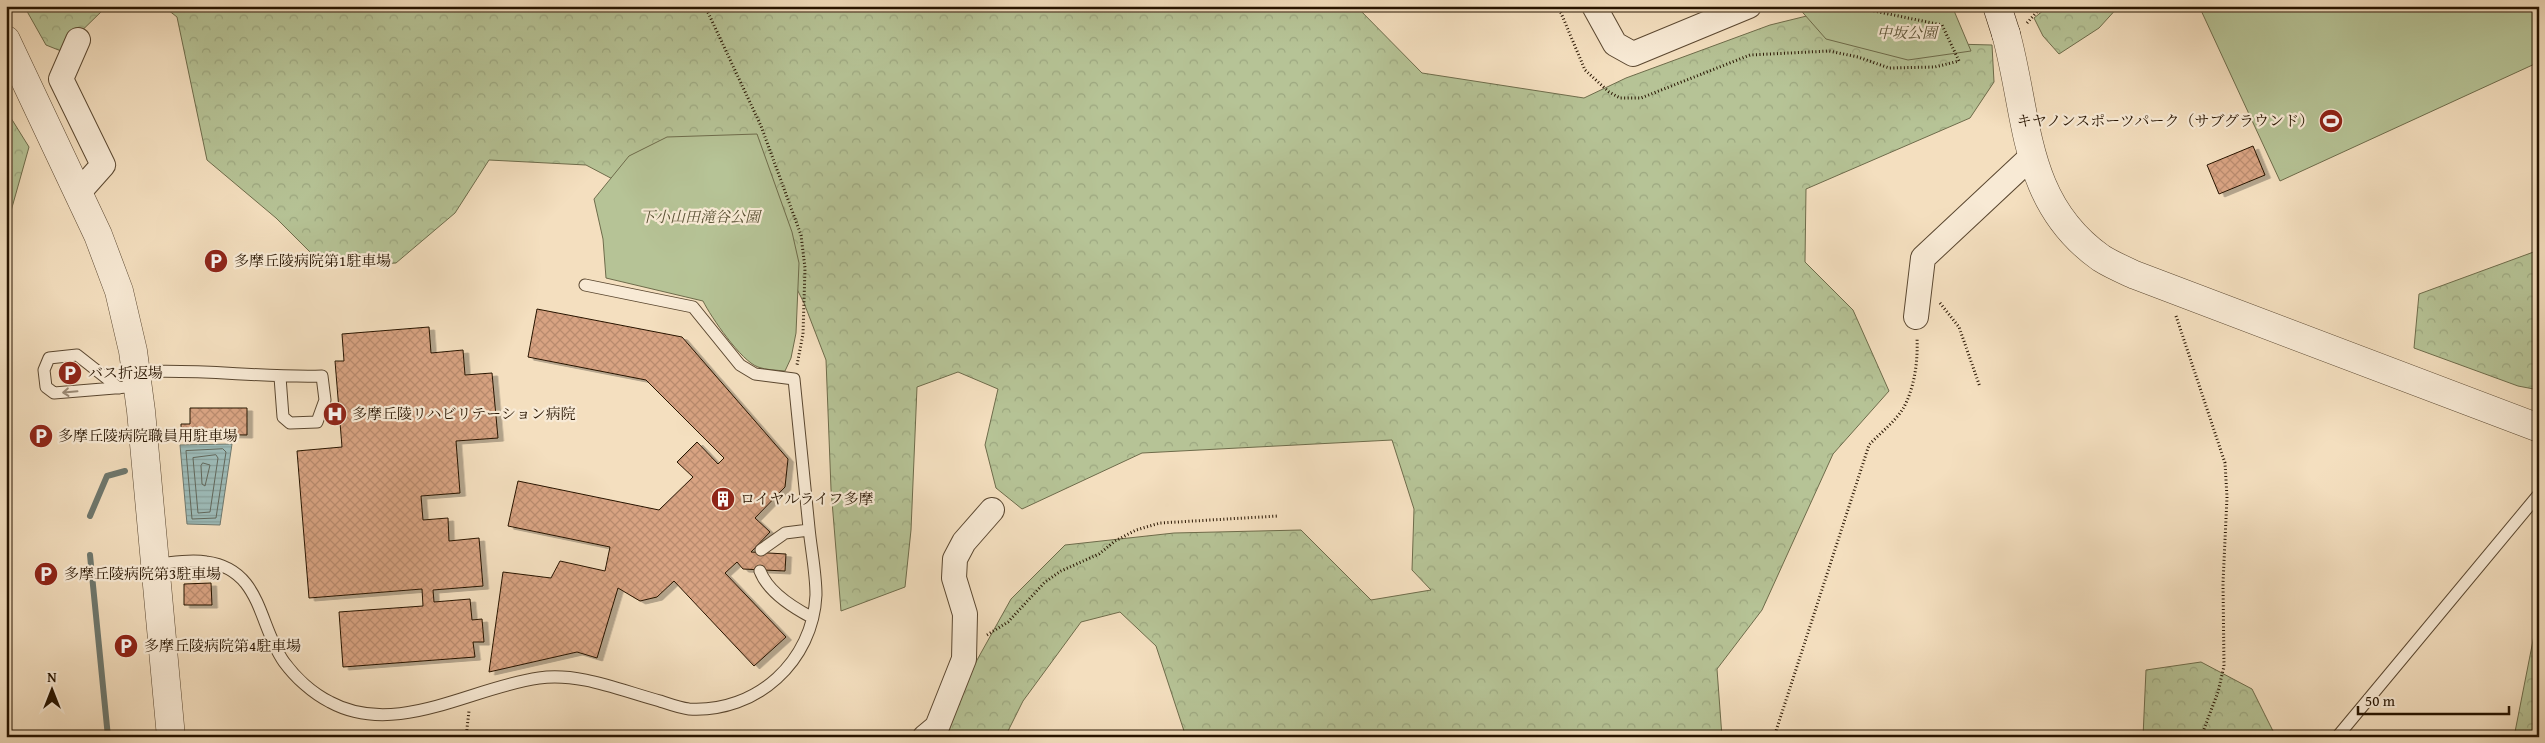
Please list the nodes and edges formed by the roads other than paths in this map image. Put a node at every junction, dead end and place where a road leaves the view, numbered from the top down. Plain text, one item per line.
1 (1594, 6) edge
2 (1748, 6) edge
3 (2007, 16) edge
4 (6, 40) edge
5 (78, 40) dead end
6 (2031, 157) junction
7 (79, 192) junction
8 (585, 285) dead end
9 (1916, 317) road end
10 (280, 377) junction
11 (131, 382) junction
12 (2539, 428) edge
13 (2539, 494) edge
14 (992, 510) dead end
15 (809, 530) junction
16 (761, 550) dead end
17 (155, 564) junction
18 (760, 571) dead end
19 (811, 617) junction
20 (171, 737) edge
21 (925, 737) edge
22 (2337, 737) edge

1 - 2 street
3 - 6 street
4 - 7 street
5 - 7 street
6 - 9 street
6 - 12 street
7 - 11 street
8 - 15 lane
10 - 10 lane
10 - 11 lane
11 -> 11 lane
11 - 17 street
13 - 22 lane
14 - 21 street
15 - 16 lane
15 - 19 lane
17 - 19 lane
17 - 20 street
18 - 19 lane

